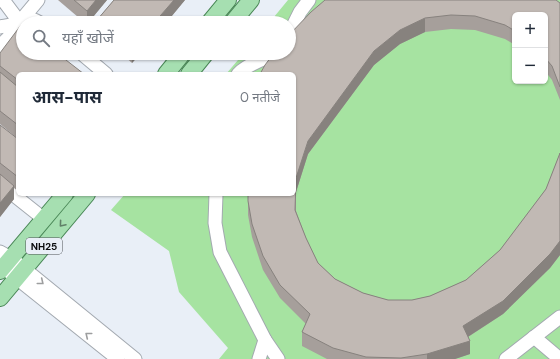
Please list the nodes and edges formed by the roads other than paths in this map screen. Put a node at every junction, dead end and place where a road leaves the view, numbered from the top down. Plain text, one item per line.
1 (3, 0) edge
2 (38, 0) edge
3 (228, 0) edge
4 (309, 0) edge
5 (244, 3) edge
6 (20, 16) edge
7 (215, 16) edge
8 (236, 16) edge
9 (296, 20) edge
10 (13, 22) edge
11 (0, 46) edge
12 (89, 60) edge
13 (177, 60) edge
14 (200, 60) edge
15 (264, 60) edge
16 (104, 72) edge
17 (168, 72) edge
18 (191, 72) edge
19 (240, 72) edge
20 (0, 184) edge
21 (63, 196) edge
22 (86, 196) edge
23 (216, 196) edge
24 (44, 218) junction
25 (3, 263) edge
26 (21, 273) junction
27 (0, 298) edge
28 (560, 317) edge
29 (534, 337) junction
30 (265, 340) junction
31 (118, 359) edge
32 (135, 359) edge
33 (260, 359) edge
34 (278, 359) edge
35 (506, 359) edge
36 (560, 359) edge

1 - 10 street
2 - 6 street
3 - 7 main road
4 - 9 street
5 - 8 main road
10 - 11 street
12 - 16 street
13 - 17 main road
14 - 18 main road
15 - 19 street
20 - 24 street
21 - 24 main road, NH25
22 -> 26 main road, NH25
23 - 30 street
24 - 25 main road, NH25
25 - 26 street
26 - 27 main road, NH25
31 -> 26 street
26 -> 32 street
28 - 29 street
29 - 35 street
29 - 36 street
30 - 33 street
30 - 34 street

